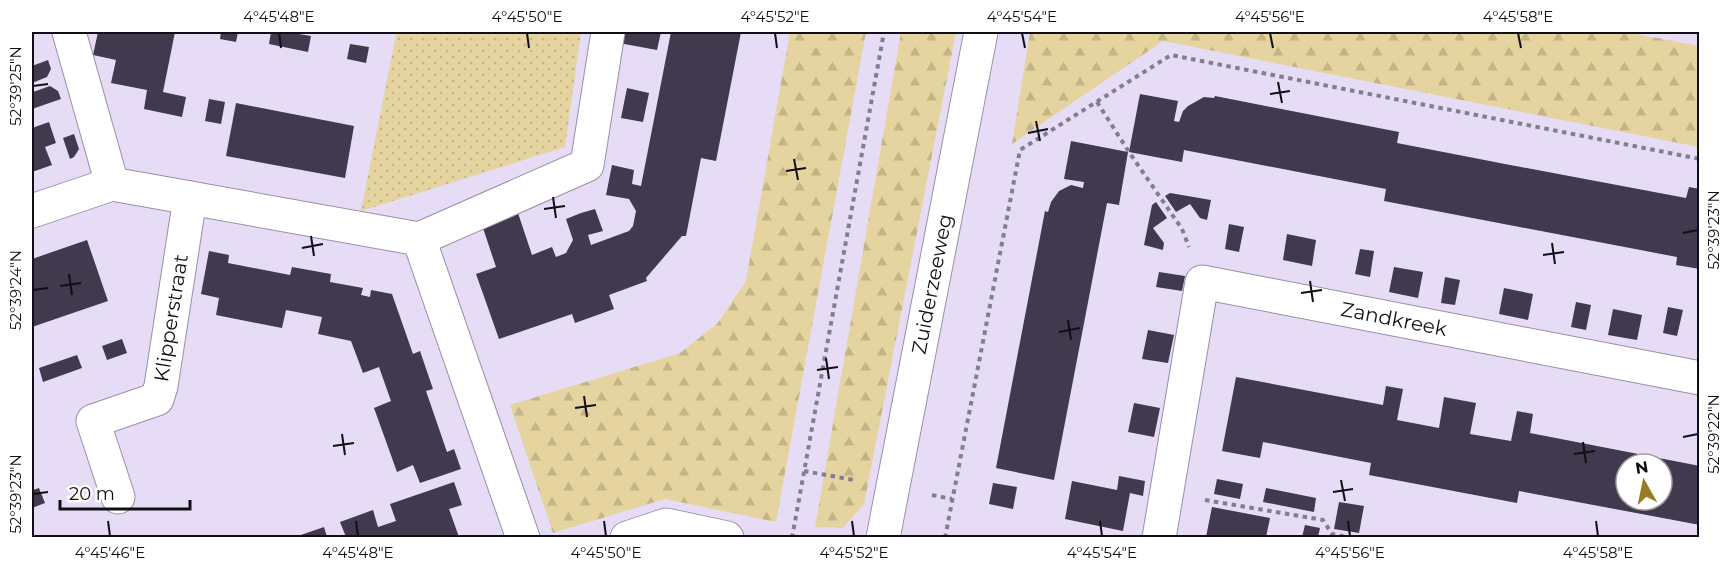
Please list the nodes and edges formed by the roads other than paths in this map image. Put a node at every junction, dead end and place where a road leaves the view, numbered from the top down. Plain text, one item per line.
1 (69, 32) edge
2 (608, 32) edge
3 (981, 32) edge
4 (112, 184) junction
5 (190, 198) junction
6 (32, 211) edge
7 (419, 239) junction
8 (1700, 378) edge
9 (118, 497) dead end
10 (523, 537) edge
11 (627, 537) edge
12 (727, 537) edge
13 (883, 537) edge
14 (1159, 537) edge

1 - 4 street
2 - 7 street
3 - 13 street, Zuiderzeeweg
4 - 5 street
4 - 6 street
5 - 7 street
5 - 9 street, Klipperstraat
7 - 10 street
8 - 14 street, Zandkreek
11 - 12 street

